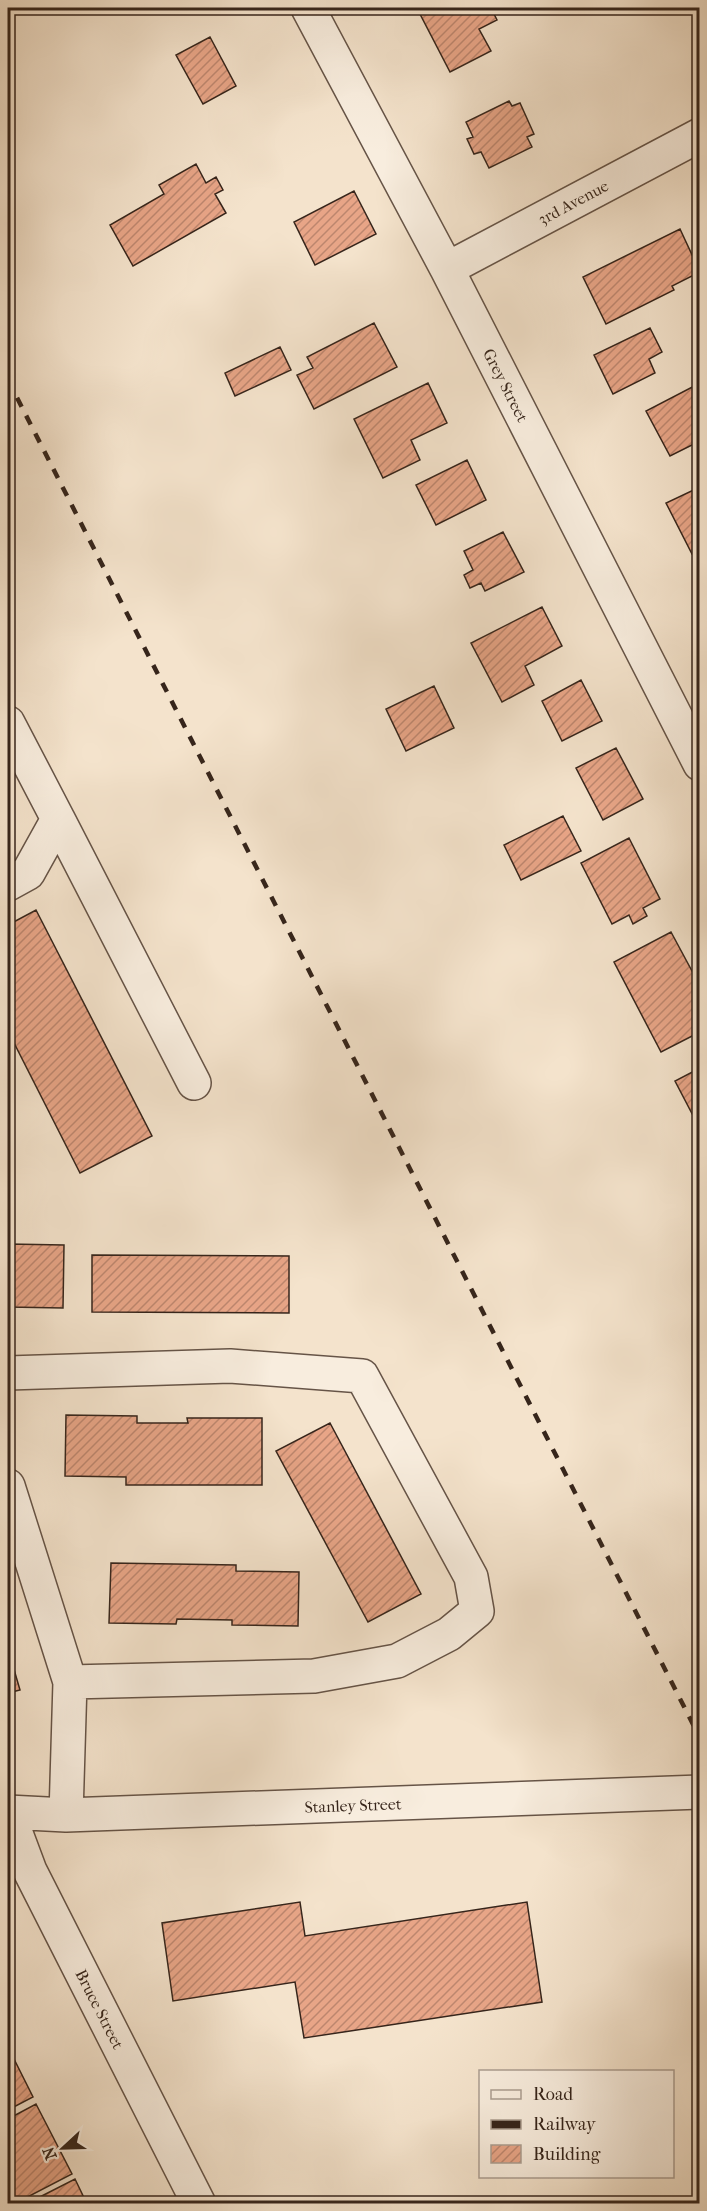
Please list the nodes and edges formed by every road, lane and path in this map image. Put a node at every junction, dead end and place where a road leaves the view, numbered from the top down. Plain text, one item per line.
1 (308, 8) edge
2 (699, 135) edge
3 (447, 269) junction
4 (8, 723) edge
5 (699, 764) edge
6 (58, 819) junction
7 (8, 884) edge
8 (194, 1083) dead end
9 (8, 1373) edge
10 (8, 1486) edge
11 (70, 1682) junction
12 (699, 1792) edge
13 (8, 1812) edge
14 (66, 1815) junction
15 (199, 2204) edge

1 - 3 street, Grey Street
2 - 3 street, 3rd Avenue
3 - 5 street, Grey Street
4 - 6 street
6 - 7 street
6 - 8 street
9 - 11 street
10 - 11 street
11 - 14 street
12 - 14 street, Stanley Street
13 - 14 street, Stanley Street
13 - 15 street, Bruce Street

